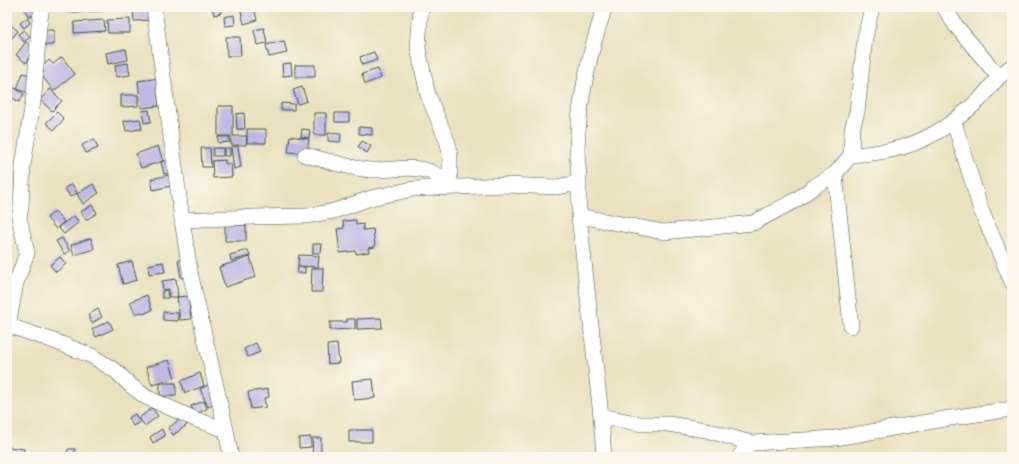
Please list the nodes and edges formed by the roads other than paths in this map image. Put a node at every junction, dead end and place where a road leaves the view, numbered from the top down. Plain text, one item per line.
1 (42, 7) edge
2 (154, 7) edge
3 (421, 7) edge
4 (605, 7) edge
5 (872, 7) edge
6 (944, 7) edge
7 (1012, 66) edge
8 (999, 77) junction
9 (954, 122) junction
10 (304, 155) dead end
11 (851, 155) junction
12 (835, 174) junction
13 (579, 183) junction
14 (452, 186) junction
15 (579, 216) junction
16 (182, 220) junction
17 (1012, 282) edge
18 (8, 326) edge
19 (851, 326) dead end
20 (1012, 409) edge
21 (601, 416) junction
22 (226, 430) junction
23 (751, 443) junction
24 (230, 457) edge
25 (604, 457) edge
26 (740, 457) edge

1 - 18 street
2 - 16 street
3 - 14 street
4 - 13 street
5 - 11 street
6 - 8 street
7 - 8 street
8 - 9 street
9 - 11 street
9 - 17 street
10 - 14 street
11 - 12 street
12 - 15 street
12 - 19 street
13 - 14 street
13 - 15 street
14 - 16 street
15 - 21 street
16 - 22 street
18 - 22 street
20 - 23 street
21 - 23 street
21 - 25 street
22 - 24 street
23 - 26 street

